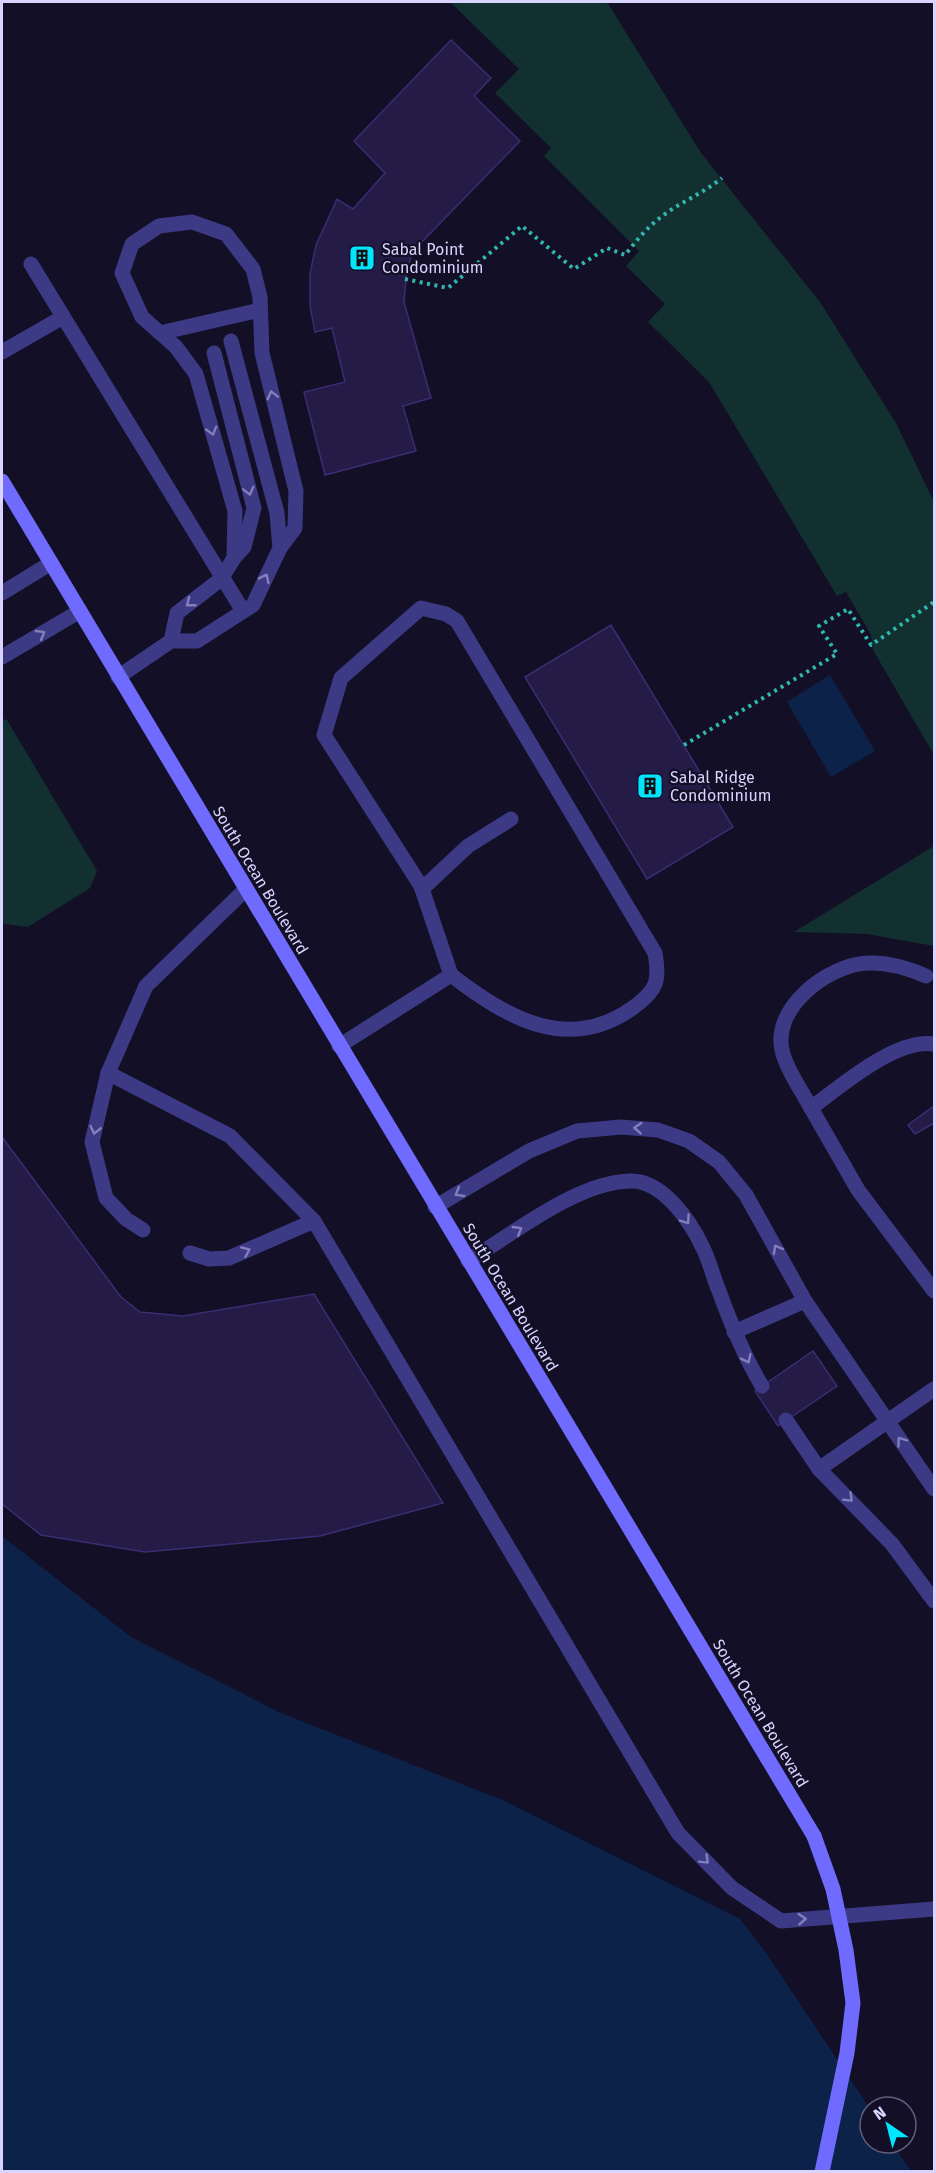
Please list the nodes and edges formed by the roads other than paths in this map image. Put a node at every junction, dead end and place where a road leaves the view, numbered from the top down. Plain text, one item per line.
1 (31, 264) dead end
2 (260, 310) junction
3 (63, 317) junction
4 (160, 333) junction
5 (231, 341) dead end
6 (2, 352) edge
7 (214, 352) dead end
8 (2, 481) edge
9 (280, 548) junction
10 (234, 558) junction
11 (51, 563) junction
12 (221, 579) junction
13 (2, 593) edge
14 (80, 611) junction
15 (243, 611) junction
16 (171, 640) junction
17 (2, 657) edge
18 (118, 677) junction
19 (510, 819) dead end
20 (422, 889) junction
21 (246, 890) junction
22 (451, 975) junction
23 (926, 976) dead end
24 (934, 1044) edge
25 (339, 1046) junction
26 (108, 1073) junction
27 (811, 1108) junction
28 (435, 1207) junction
29 (314, 1221) junction
30 (143, 1230) dead end
31 (190, 1253) dead end
32 (468, 1261) junction
33 (934, 1291) edge
34 (805, 1301) junction
35 (734, 1332) junction
36 (762, 1386) dead end
37 (934, 1389) edge
38 (786, 1420) dead end
39 (888, 1422) junction
40 (819, 1469) junction
41 (934, 1489) edge
42 (929, 1579) edge
43 (934, 1601) edge
44 (934, 1909) edge
45 (822, 2172) edge

1 - 3 lane
2 - 4 lane
2 - 4 lane
9 -> 2 lane
3 - 6 lane
3 - 12 lane
4 -> 10 lane
5 - 9 lane
7 -> 10 lane
8 - 11 main road, South Ocean Boulevard
15 -> 9 lane
10 - 12 lane
11 - 13 lane
11 - 14 main road, South Ocean Boulevard
12 - 15 lane
12 -> 16 lane
17 -> 14 lane
14 - 18 main road, South Ocean Boulevard
15 - 16 lane
16 - 18 lane
18 - 21 main road, South Ocean Boulevard
19 - 20 lane
20 - 22 lane
20 - 22 lane
21 - 25 main road, South Ocean Boulevard
21 - 26 lane
22 - 25 lane
23 - 27 lane
24 - 27 lane
25 - 28 main road, South Ocean Boulevard
26 - 29 lane
26 -> 30 lane
27 - 33 lane
28 - 32 main road, South Ocean Boulevard
34 -> 28 lane
31 -> 29 lane
29 -> 44 lane
32 -> 35 lane
32 - 45 main road, South Ocean Boulevard, bridge
34 - 35 lane
34 - 39 lane
35 -> 36 lane
37 - 39 lane
38 - 40 lane
39 - 40 lane
41 -> 39 lane
40 -> 42 lane
42 - 43 lane

